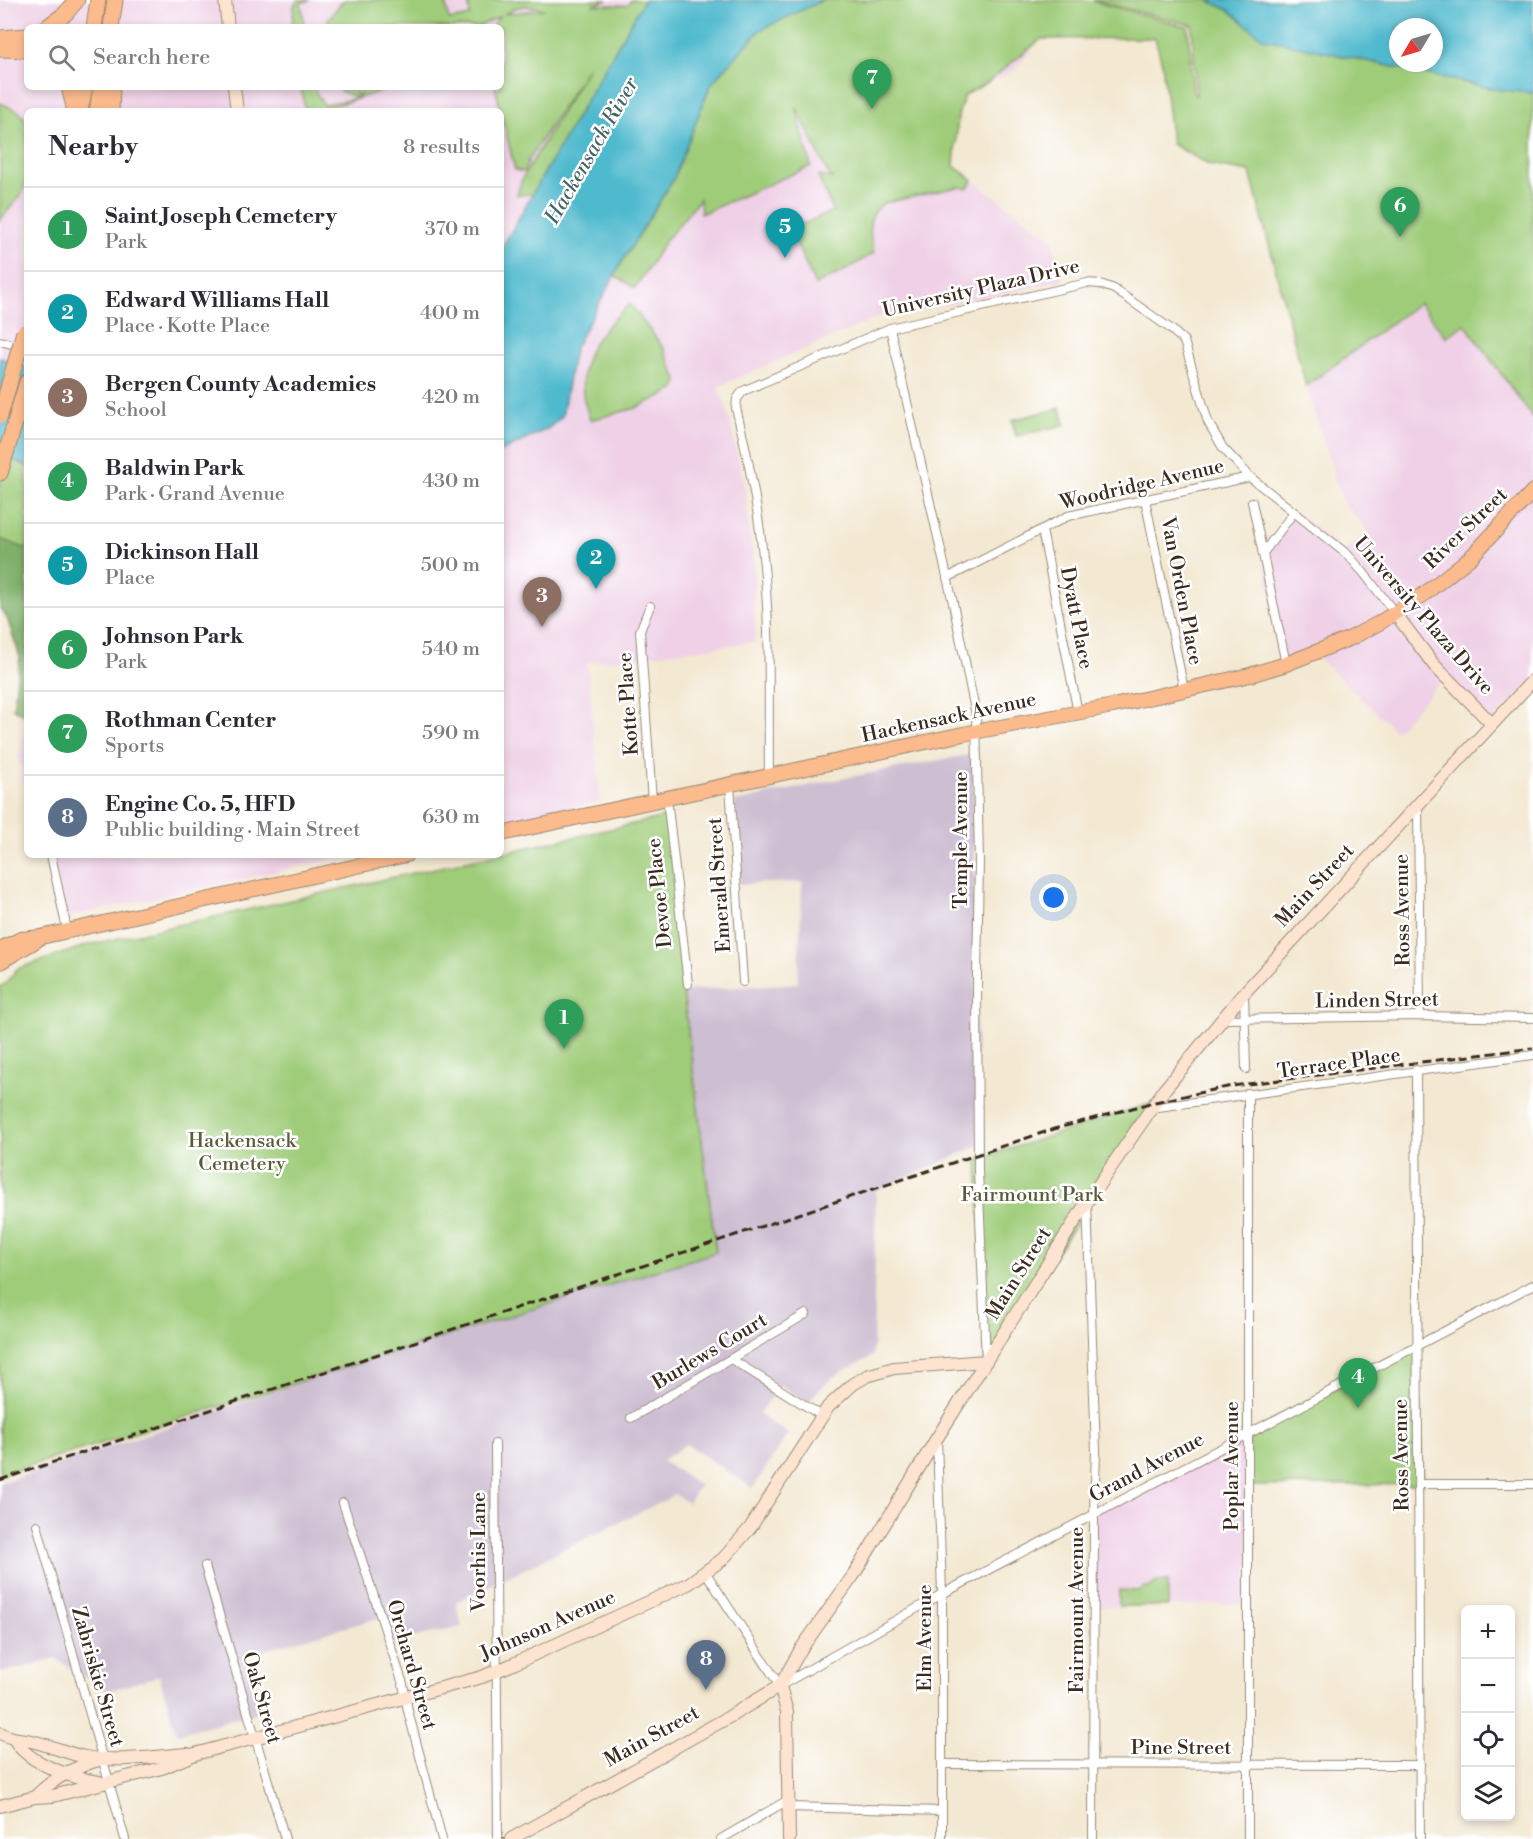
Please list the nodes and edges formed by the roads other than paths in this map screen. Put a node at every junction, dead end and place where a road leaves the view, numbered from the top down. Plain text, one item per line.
1 (77, 0) edge
2 (98, 0) edge
3 (116, 0) edge
4 (225, 0) edge
5 (51, 24) edge
6 (94, 24) edge
7 (113, 24) edge
8 (228, 24) edge
9 (24, 36) edge
10 (0, 38) edge
11 (0, 49) edge
12 (24, 50) edge
13 (70, 90) edge
14 (84, 90) edge
15 (100, 90) edge
16 (112, 90) edge
17 (234, 90) edge
18 (74, 108) edge
19 (81, 108) edge
20 (98, 108) edge
21 (111, 108) edge
22 (237, 108) edge
23 (890, 328) junction
24 (24, 335) edge
25 (0, 341) edge
26 (24, 348) edge
27 (24, 392) edge
28 (0, 416) edge
29 (0, 473) edge
30 (1251, 477) junction
31 (1533, 491) edge
32 (1145, 499) junction
33 (1252, 502) dead end
34 (1294, 512) junction
35 (1042, 530) junction
36 (1263, 553) junction
37 (947, 578) junction
38 (650, 606) dead end
39 (1395, 613) junction
40 (1286, 664) junction
41 (1533, 680) edge
42 (1184, 690) junction
43 (1078, 713) junction
44 (1491, 723) junction
45 (976, 731) junction
46 (769, 776) junction
47 (730, 785) junction
48 (667, 798) junction
49 (651, 801) junction
50 (1418, 803) junction
51 (504, 833) edge
52 (52, 858) edge
53 (392, 858) edge
54 (67, 930) junction
55 (41, 937) junction
56 (0, 949) edge
57 (0, 962) edge
58 (743, 982) dead end
59 (688, 984) dead end
60 (1244, 993) junction
61 (1420, 1016) junction
62 (1533, 1018) edge
63 (1220, 1019) junction
64 (1245, 1019) junction
65 (1533, 1055) edge
66 (1246, 1069) dead end
67 (1416, 1070) junction
68 (1248, 1093) junction
69 (1151, 1108) junction
70 (1088, 1202) junction
71 (1533, 1285) edge
72 (806, 1314) dead end
73 (1417, 1346) junction
74 (731, 1359) junction
75 (986, 1361) junction
76 (822, 1416) junction
77 (631, 1418) dead end
78 (1249, 1433) junction
79 (937, 1438) junction
80 (495, 1444) dead end
81 (1419, 1484) junction
82 (1533, 1484) edge
83 (343, 1503) dead end
84 (1094, 1514) junction
85 (37, 1525) dead end
86 (205, 1566) dead end
87 (706, 1573) junction
88 (942, 1594) junction
89 (497, 1671) junction
90 (780, 1686) junction
91 (406, 1697) junction
92 (0, 1733) edge
93 (255, 1737) junction
94 (15, 1740) junction
95 (195, 1754) junction
96 (103, 1759) junction
97 (942, 1764) junction
98 (1094, 1764) junction
99 (1248, 1765) junction
100 (1420, 1765) junction
101 (66, 1774) junction
102 (109, 1782) junction
103 (35, 1797) junction
104 (788, 1803) junction
105 (0, 1806) edge
106 (942, 1811) junction
107 (125, 1839) edge
108 (285, 1839) edge
109 (442, 1839) edge
110 (498, 1839) edge
111 (511, 1839) edge
112 (721, 1839) edge
113 (789, 1839) edge
114 (942, 1839) edge
115 (1093, 1839) edge
116 (1248, 1839) edge
117 (1420, 1839) edge

1 - 5 highway
2 - 6 highway
3 - 7 highway
4 - 8 main road
9 - 10 highway
11 - 12 highway
13 - 18 highway
14 - 19 highway
15 - 20 highway
16 - 21 highway
17 - 22 main road
23 - 30 street, University Plaza Drive
23 - 37 street, Temple Avenue
23 - 46 street, University Plaza Drive
24 - 28 highway, bridge
25 - 26 street
27 - 29 highway
30 - 32 street, Woodridge Avenue
30 - 34 street, University Plaza Drive
31 - 39 main road, River Street
32 - 35 street, Woodridge Avenue
32 - 42 street, Van Orden Place
33 - 36 street
34 - 36 street
34 - 39 street, University Plaza Drive
35 - 37 street, Woodridge Avenue
35 - 43 street, Dyatt Place
36 - 40 street
37 - 45 street, Temple Avenue
38 - 49 street, Kotte Place
39 - 40 main road, Hackensack Avenue
39 - 44 main road, University Plaza Drive
40 - 42 main road, Hackensack Avenue
41 - 44 main road, Main Street
42 - 43 main road, Hackensack Avenue
43 - 45 main road, Hackensack Avenue
44 - 50 main road, Main Street
45 - 46 main road, Hackensack Avenue
45 - 75 street, Temple Avenue
46 - 47 main road, Hackensack Avenue
47 - 48 main road, Hackensack Avenue
47 - 58 street, Emerald Street
48 - 49 main road, Hackensack Avenue
48 - 59 street, Devoe Place
49 - 51 main road, Hackensack Avenue
50 - 60 main road, Main Street
50 - 61 street, Ross Avenue
52 - 54 street
53 - 54 main road
54 - 55 main road
55 - 56 main road
55 - 57 main road
60 - 63 main road, Main Street
60 - 64 street
61 - 62 street, Linden Street
61 - 64 street, Linden Street
63 - 64 street, Linden Street
63 - 69 main road, Main Street
64 - 66 street
65 - 67 street, Terrace Place
67 - 68 street, Terrace Place
67 - 73 street, Ross Avenue
68 - 69 street, Terrace Place
68 - 78 street, Poplar Avenue
69 - 70 main road, Main Street
70 - 75 main road, Main Street
70 - 84 street, Fairmount Avenue
71 - 73 street, Grand Avenue
72 - 74 street, Burlews Court
73 - 78 street, Grand Avenue
73 - 81 street, Ross Avenue
74 - 76 street
74 - 77 street, Burlews Court
75 - 76 main road, Johnson Avenue
75 - 79 main road, Main Street
76 - 87 main road, Johnson Avenue
78 - 84 street, Grand Avenue
78 - 99 street, Poplar Avenue
79 - 88 street, Elm Avenue
79 - 90 main road, Main Street
80 - 89 street, Voorhis Lane
81 - 82 street
81 - 100 street, Ross Avenue
83 - 91 street, Orchard Street
84 - 88 street, Grand Avenue
84 - 98 street, Fairmount Avenue
85 - 96 street, Zabriskie Street
86 - 93 street, Oak Street
87 - 89 main road, Johnson Avenue
87 - 90 street
88 - 90 street, Grand Avenue
88 - 97 street, Elm Avenue
89 - 91 main road, Johnson Avenue
89 - 110 street, Voorhis Lane
90 - 104 main road
90 - 111 main road, Main Street
91 - 93 main road, Johnson Avenue
91 - 109 street, Orchard Street
92 - 94 main road
93 - 95 main road, Johnson Avenue
93 - 108 street, Oak Street
94 - 96 main road
94 - 101 main road
95 - 96 main road
95 - 102 main road, Johnson Avenue
96 - 101 main road, Johnson Avenue
96 - 102 street, Zabriskie Street
97 - 98 street, Pine Street
97 - 106 street, Elm Avenue
98 - 99 street, Pine Street
98 - 115 street, Fairmount Avenue
99 - 100 street, Pine Street
99 - 116 street, Poplar Avenue
100 - 117 street, Ross Avenue
101 - 102 main road
101 - 103 main road, Johnson Avenue
102 - 103 main road, Johnson Avenue
102 - 107 street, Zabriskie Street
103 - 105 main road, Johnson Avenue
104 - 106 street
104 - 112 street
104 - 113 main road
106 - 114 street, Elm Avenue

